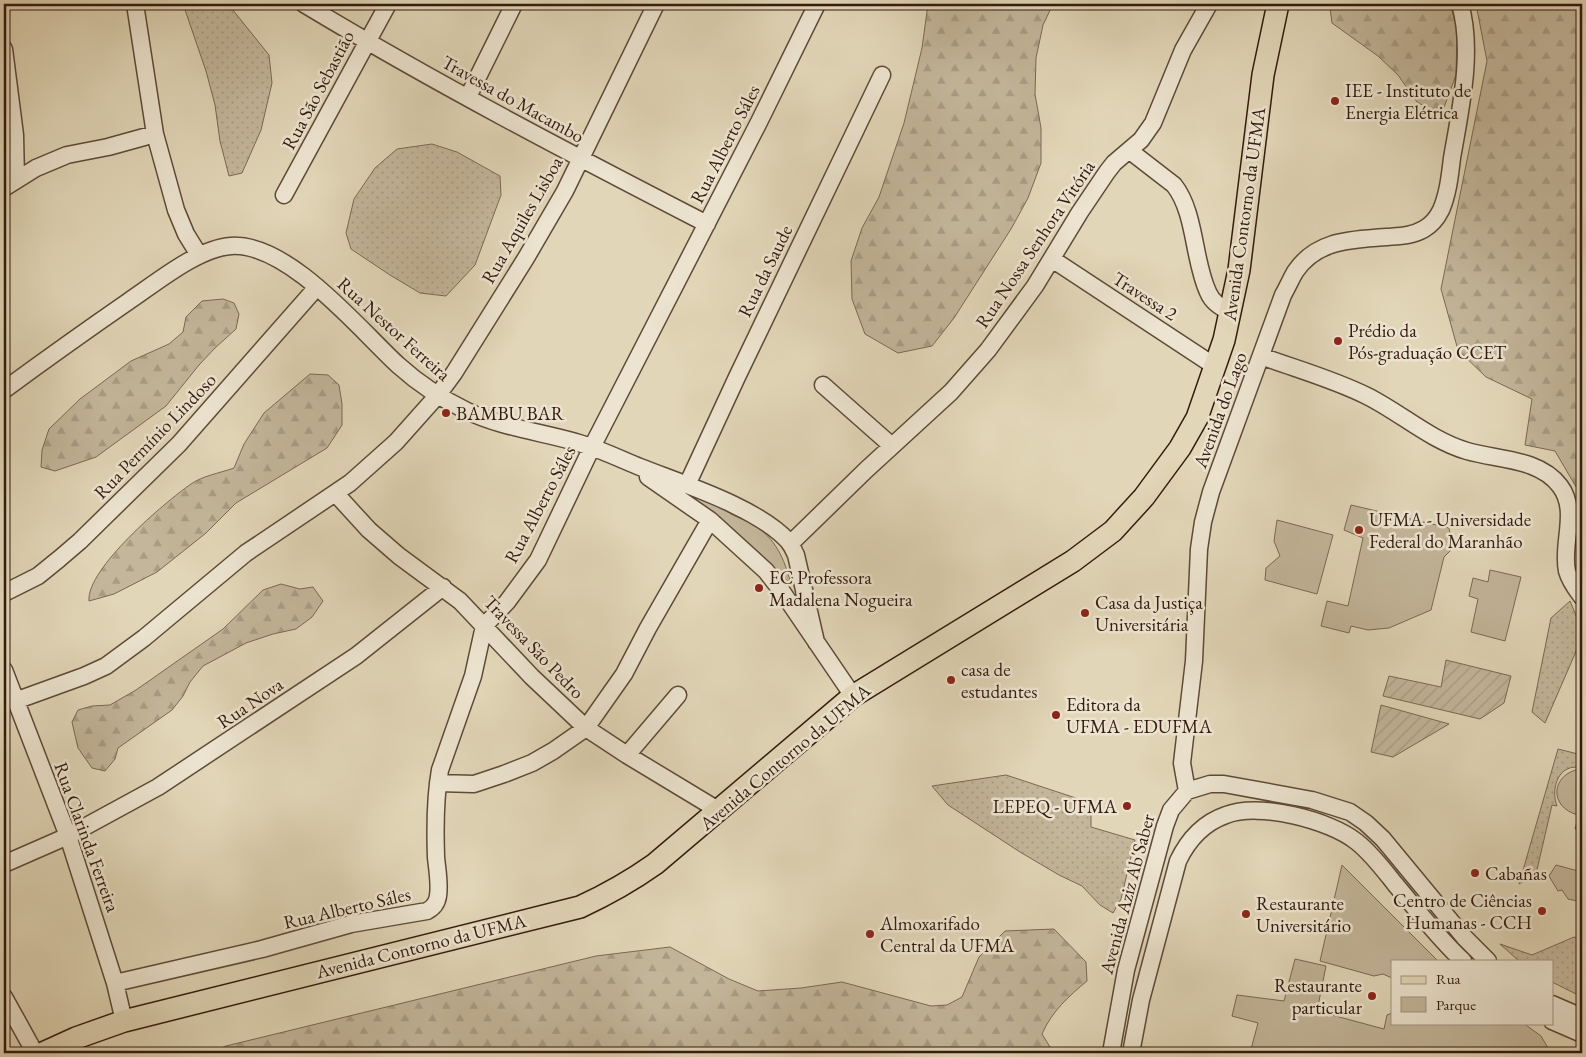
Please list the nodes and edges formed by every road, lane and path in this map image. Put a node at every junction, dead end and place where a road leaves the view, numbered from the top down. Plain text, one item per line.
1 (135, 4) edge
2 (304, 4) edge
3 (388, 4) edge
4 (514, 4) edge
5 (656, 4) edge
6 (818, 4) edge
7 (1209, 4) edge
8 (1278, 4) edge
9 (1460, 4) edge
10 (367, 42) junction
11 (4, 49) edge
12 (882, 76) dead end
13 (468, 97) junction
14 (156, 134) junction
15 (1130, 151) junction
16 (581, 159) junction
17 (10, 184) edge
18 (284, 195) dead end
19 (707, 224) junction
20 (200, 255) junction
21 (1052, 259) junction
22 (318, 287) junction
23 (1231, 312) junction
24 (1261, 356) junction
25 (1216, 367) junction
26 (823, 385) dead end
27 (4, 390) edge
28 (437, 396) junction
29 (892, 446) junction
30 (592, 447) junction
31 (621, 460) junction
32 (687, 485) junction
33 (336, 494) junction
34 (710, 520) junction
35 (790, 544) junction
36 (443, 587) junction
37 (4, 593) edge
38 (1582, 598) edge
39 (484, 626) junction
40 (816, 642) junction
41 (4, 670) edge
42 (678, 695) dead end
43 (853, 696) junction
44 (15, 701) junction
45 (586, 728) junction
46 (627, 755) junction
47 (438, 783) junction
48 (1187, 791) junction
49 (718, 810) junction
50 (68, 836) junction
51 (4, 864) edge
52 (1462, 960) edge
53 (1487, 960) edge
54 (115, 983) junction
55 (4, 997) edge
56 (1554, 1005) edge
57 (1582, 1017) edge
58 (124, 1020) junction
59 (1554, 1022) edge
60 (1582, 1034) edge
61 (35, 1053) edge
62 (43, 1053) edge
63 (1111, 1053) edge
64 (1131, 1053) edge

1 - 14 street
2 - 10 street, Travessa do Macambo
3 - 10 street, Rua São Sebastião
4 - 13 street
5 - 16 street, Rua Aquiles Lisboa
6 - 19 street, Rua Alberto Sáles
7 - 15 street, Rua Nossa Senhora Vitória
8 - 23 main road, Avenida Contorno da UFMA
9 - 24 street, Avenida do Lago
10 - 13 street, Travessa do Macambo
10 - 18 street, Rua São Sebastião
11 - 17 street
12 - 32 street, Rua da Saude
13 - 16 street, Travessa do Macambo
14 - 17 street
14 - 20 street
15 - 21 street, Rua Nossa Senhora Vitória
15 - 23 street
16 - 19 street, Travessa do Macambo
16 - 28 street, Rua Aquiles Lisboa
19 - 30 street, Rua Alberto Sáles
20 - 22 street, Rua Nestor Ferreira
20 - 27 street
21 - 25 street, Travessa 2
21 - 29 street, Rua Nossa Senhora Vitória
22 - 28 street, Rua Nestor Ferreira
22 - 37 street, Rua Permínio Lindoso
23 - 25 main road, Avenida Contorno da UFMA
24 - 38 street
24 - 48 street, Avenida do Lago
25 - 43 main road, Avenida Contorno da UFMA
26 - 29 street
28 - 30 street, Rua Nestor Ferreira
28 - 33 street, Rua Aquiles Lisboa
29 - 35 street, Rua Nossa Senhora Vitória
30 - 31 street, Rua Nestor Ferreira
30 - 39 street, Rua Alberto Sáles
31 - 32 street, Rua Nestor Ferreira
31 - 34 street, Rua Nestor Ferreira
32 - 35 street, Rua Nestor Ferreira
33 - 36 street, Travessa São Pedro
33 - 44 street, Rua Aquiles Lisboa
34 - 40 street, Rua Nestor Ferreira
34 - 45 street
35 - 40 street, Rua Nestor Ferreira
36 - 39 street, Travessa São Pedro
36 - 50 street, Rua Nova
39 - 45 street, Travessa São Pedro
39 - 47 street, Rua Alberto Sáles
40 - 43 street, Rua Nestor Ferreira
41 - 44 street, Rua Clarinda Ferreira
42 - 46 street
43 - 49 main road, Avenida Contorno da UFMA
44 - 50 street, Rua Clarinda Ferreira
45 - 46 street, Travessa São Pedro
45 - 47 street
46 - 49 street, Travessa São Pedro
47 - 54 street, Rua Alberto Sáles
48 - 53 street
48 - 63 street, Avenida Aziz Ab'Saber
49 - 58 main road, Avenida Contorno da UFMA
50 - 51 street, Rua Nova
50 - 54 street, Rua Clarinda Ferreira
52 - 64 street
54 - 58 street, Rua Clarinda Ferreira
55 - 61 street
56 - 57 street
58 - 62 main road, Avenida Contorno da UFMA
59 - 60 street

